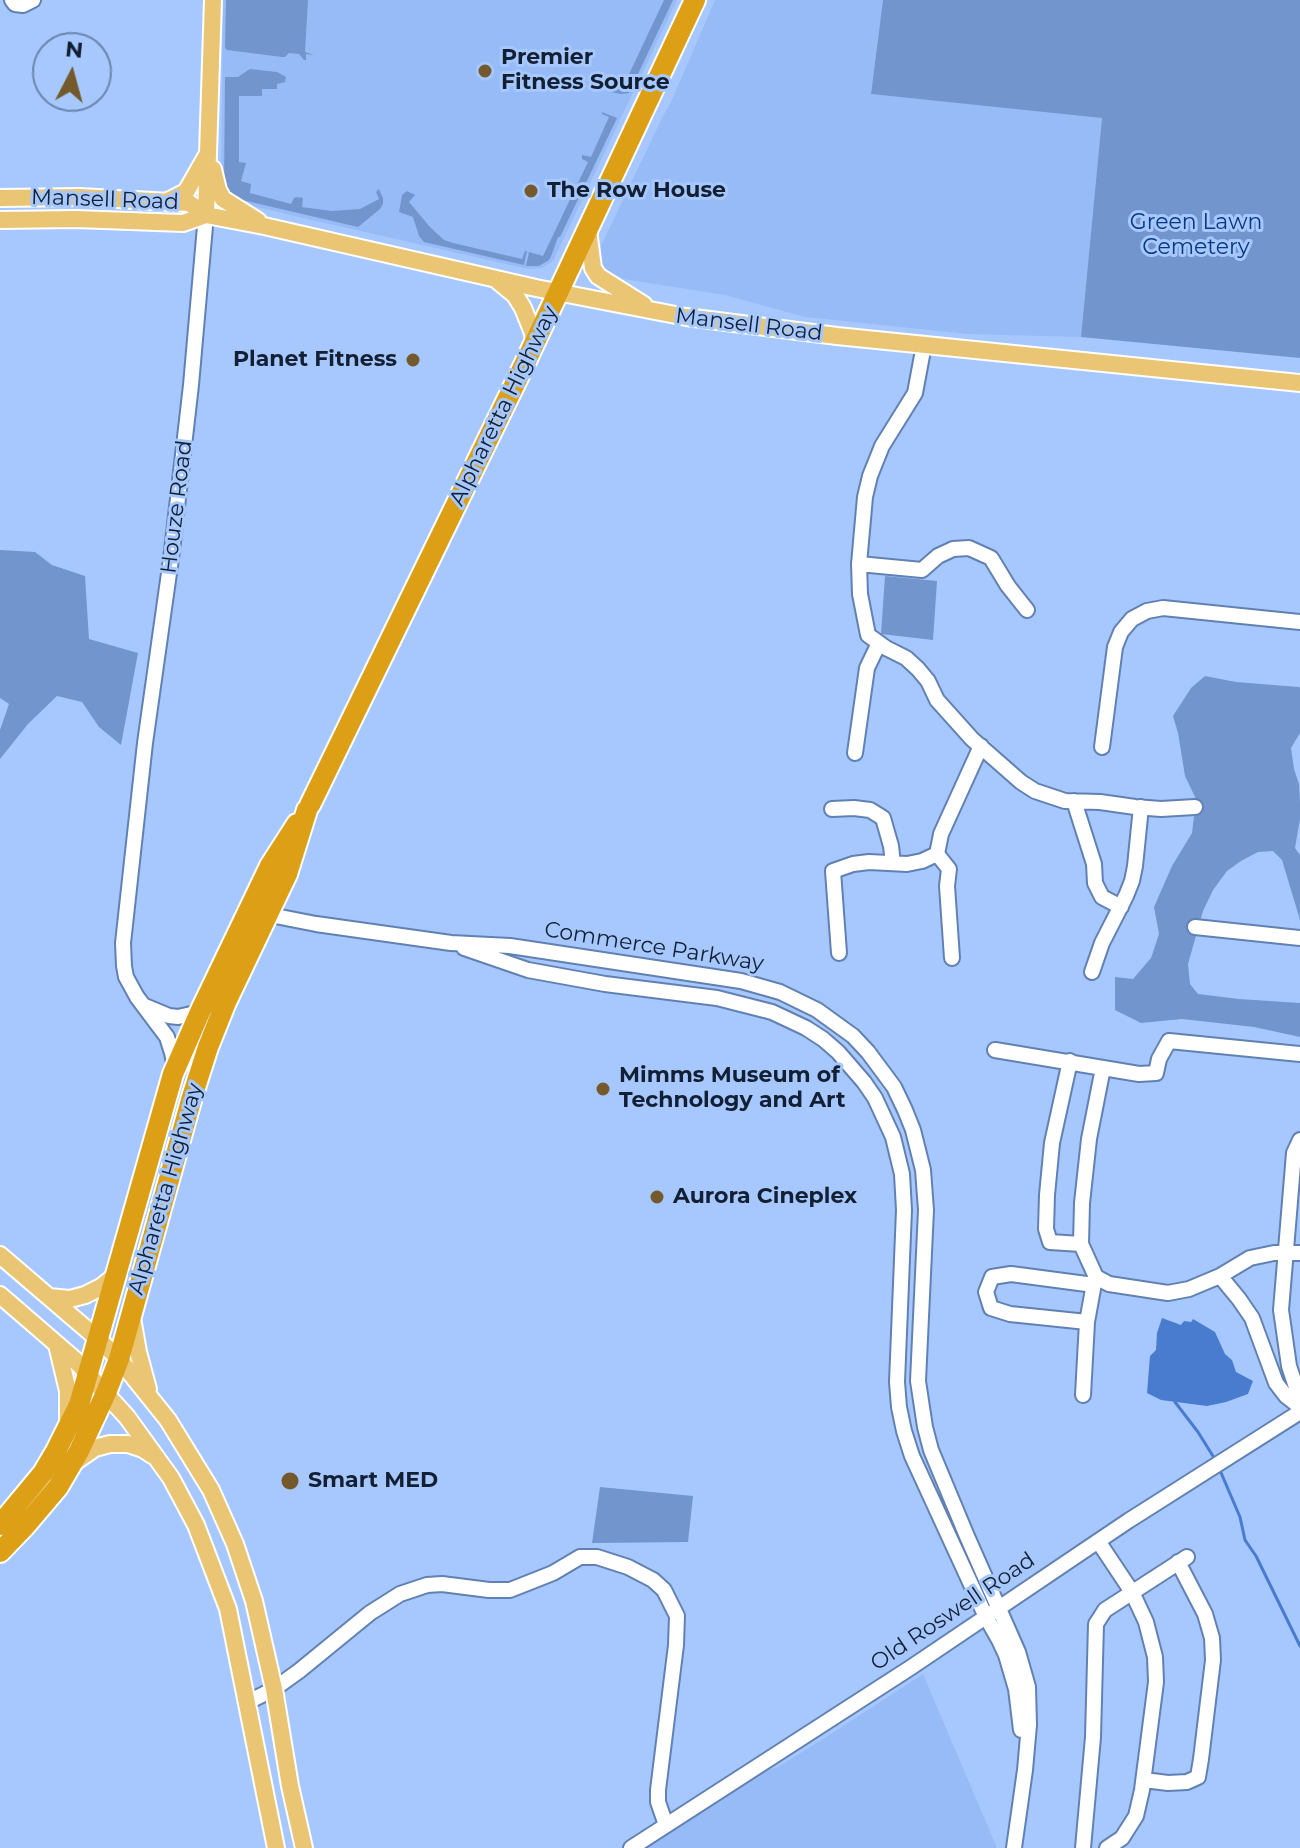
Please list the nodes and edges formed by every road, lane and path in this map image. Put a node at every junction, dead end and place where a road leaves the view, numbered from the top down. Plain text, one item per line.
1 (12, 0) edge
2 (33, 0) edge
3 (213, 0) edge
4 (695, 0) edge
5 (209, 152) junction
6 (0, 198) edge
7 (167, 201) junction
8 (206, 215) junction
9 (0, 220) edge
10 (264, 226) junction
11 (588, 230) junction
12 (494, 278) junction
13 (558, 293) junction
14 (656, 313) junction
15 (534, 344) junction
16 (924, 345) junction
17 (1300, 383) edge
18 (859, 564) junction
19 (1027, 610) dead end
20 (1300, 622) edge
21 (879, 643) junction
22 (981, 746) junction
23 (1102, 747) dead end
24 (855, 753) dead end
25 (1074, 801) junction
26 (1141, 807) junction
27 (1195, 807) dead end
28 (832, 809) dead end
29 (937, 854) junction
30 (893, 863) junction
31 (1121, 907) junction
32 (257, 913) junction
33 (1195, 927) dead end
34 (1300, 938) edge
35 (451, 943) junction
36 (839, 953) dead end
37 (952, 958) dead end
38 (1092, 972) dead end
39 (145, 1006) junction
40 (200, 1012) junction
41 (995, 1050) dead end
42 (1300, 1054) edge
43 (1070, 1061) junction
44 (175, 1068) junction
45 (1103, 1068) junction
46 (1300, 1140) edge
47 (1297, 1159) edge
48 (1081, 1244) junction
49 (1292, 1252) edge
50 (0, 1255) edge
51 (116, 1275) junction
52 (1220, 1276) junction
53 (1095, 1281) junction
54 (0, 1295) edge
55 (49, 1297) junction
56 (1281, 1310) junction
57 (132, 1312) junction
58 (1252, 1318) junction
59 (1087, 1322) junction
60 (98, 1339) junction
61 (56, 1344) junction
62 (119, 1359) junction
63 (89, 1374) junction
64 (106, 1393) junction
65 (1083, 1395) dead end
66 (152, 1398) junction
67 (1300, 1399) edge
68 (1300, 1410) edge
69 (68, 1429) junction
70 (158, 1459) junction
71 (71, 1465) junction
72 (0, 1525) edge
73 (1098, 1541) junction
74 (0, 1552) edge
75 (1132, 1592) junction
76 (999, 1607) junction
77 (986, 1617) junction
78 (274, 1689) junction
79 (246, 1703) junction
80 (1025, 1770) junction
81 (1144, 1780) junction
82 (666, 1825) junction
83 (276, 1848) edge
84 (304, 1848) edge
85 (631, 1848) edge
86 (1014, 1848) edge
87 (1083, 1848) edge
88 (1107, 1848) edge

1 - 2 street
3 - 5 main road, Houze Road
4 - 11 highway, Alpharetta Highway
5 - 7 main road
5 - 8 main road, Houze Road
5 - 10 main road
6 - 7 main road, Mansell Road
7 - 8 main road, Mansell Road
8 - 9 main road, Mansell Road
8 - 10 main road, Mansell Road
8 - 39 street, Houze Road
10 - 12 main road, Mansell Road
11 - 13 highway, Alpharetta Highway
11 - 14 main road
12 - 13 main road, Mansell Road
12 - 15 main road
13 - 14 main road, Mansell Road
13 - 15 highway, Alpharetta Highway
14 - 16 main road, Mansell Road
15 - 32 highway, Alpharetta Highway
16 - 17 main road, Mansell Road
16 - 18 street
18 - 19 street
18 - 21 street
20 - 23 street
21 - 22 street
21 - 24 street
22 - 25 street
22 - 29 street
25 - 26 street
25 - 31 street
26 - 27 street
26 - 31 street
28 - 30 street
29 - 30 street
29 - 37 street
30 - 36 street
31 - 38 street
32 - 35 street, Commerce Parkway
32 - 40 highway, Alpharetta Highway
32 - 57 highway, Alpharetta Highway
33 - 34 street
35 - 76 street, Commerce Parkway
35 - 77 street, Commerce Parkway
39 - 40 street
39 - 44 street, Houze Road
40 - 44 highway, Alpharetta Highway
41 - 43 street
42 - 45 street
43 - 45 street
43 - 48 street
44 - 51 highway, Alpharetta Highway
45 - 48 street
46 - 47 street
47 - 49 street
48 - 53 street
49 - 52 street
49 - 56 street
50 - 55 main road
51 - 55 main road
51 - 60 highway, Alpharetta Highway
52 - 53 street
52 - 58 street
53 - 59 street
53 - 59 street
54 - 61 main road
55 - 60 main road
56 - 58 street
56 - 67 street
57 - 62 highway, Alpharetta Highway
57 - 66 main road
58 - 68 street
59 - 65 street
60 - 62 main road
60 - 63 highway, Alpharetta Highway
61 - 63 main road
61 - 69 main road
62 - 64 highway, Alpharetta Highway
62 - 66 main road
63 - 64 main road
63 - 69 highway, Alpharetta Highway
64 - 70 main road
64 - 71 highway, Alpharetta Highway
66 - 78 main road
68 - 73 street, Old Roswell Road
69 - 72 highway, Alpharetta Highway
70 - 71 main road
70 - 79 main road
71 - 74 highway, Alpharetta Highway
73 - 75 street
73 - 76 street, Old Roswell Road
75 - 81 street
75 - 81 street
75 - 87 street
76 - 77 street, Old Roswell Road
76 - 80 street, Commerce Parkway
77 - 80 street, Commerce Parkway
77 - 82 street, Old Roswell Road
78 - 79 street
78 - 82 street
78 - 84 main road
79 - 83 main road
80 - 86 street
81 - 88 street
82 - 85 street, Old Roswell Road

